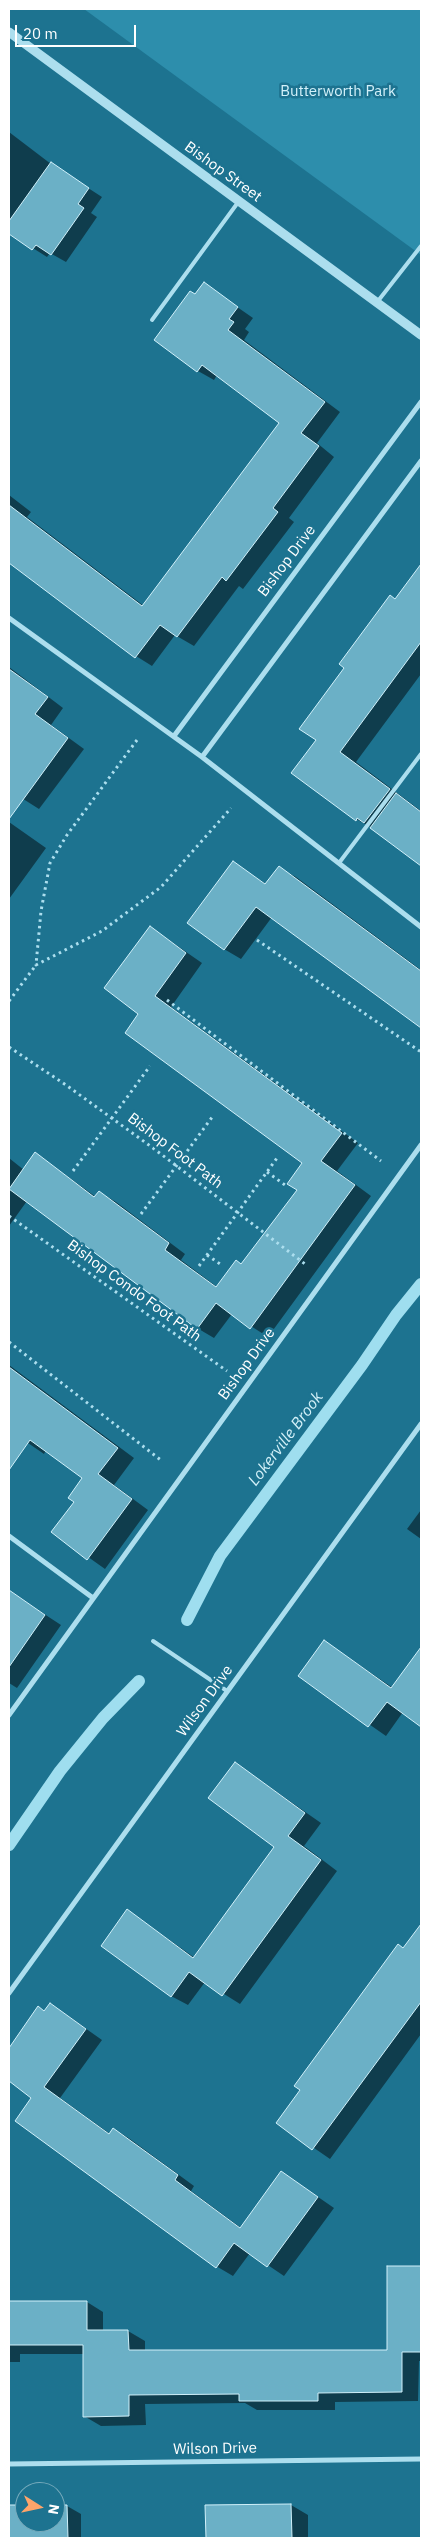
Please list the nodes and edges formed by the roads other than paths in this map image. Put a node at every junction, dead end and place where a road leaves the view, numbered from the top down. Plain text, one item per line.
1 (9, 32) edge
2 (239, 201) junction
3 (421, 246) edge
4 (377, 302) junction
5 (152, 320) dead end
6 (421, 334) edge
7 (421, 402) edge
8 (421, 461) edge
9 (9, 618) edge
10 (174, 736) junction
11 (421, 754) edge
12 (202, 757) junction
13 (339, 863) junction
14 (421, 927) edge
15 (421, 1145) edge
16 (421, 1424) edge
17 (9, 1536) edge
18 (93, 1598) junction
19 (153, 1641) dead end
20 (227, 1691) junction
21 (9, 1714) edge
22 (9, 1993) edge
23 (421, 2459) edge
24 (9, 2464) edge

1 - 2 street, Bishop Street
2 - 4 street, Bishop Street
2 - 5 lane
3 - 4 lane
4 - 6 street, Bishop Street
7 - 10 street, Bishop Drive
8 - 12 street
9 - 10 street
10 - 12 street
11 - 13 lane
12 - 13 street
13 - 14 street
15 - 18 street, Bishop Drive
16 - 20 street, Wilson Drive
17 - 18 street
18 - 21 street, Bishop Drive
19 - 20 lane
20 - 22 street, Wilson Drive
23 - 24 street, Wilson Drive

